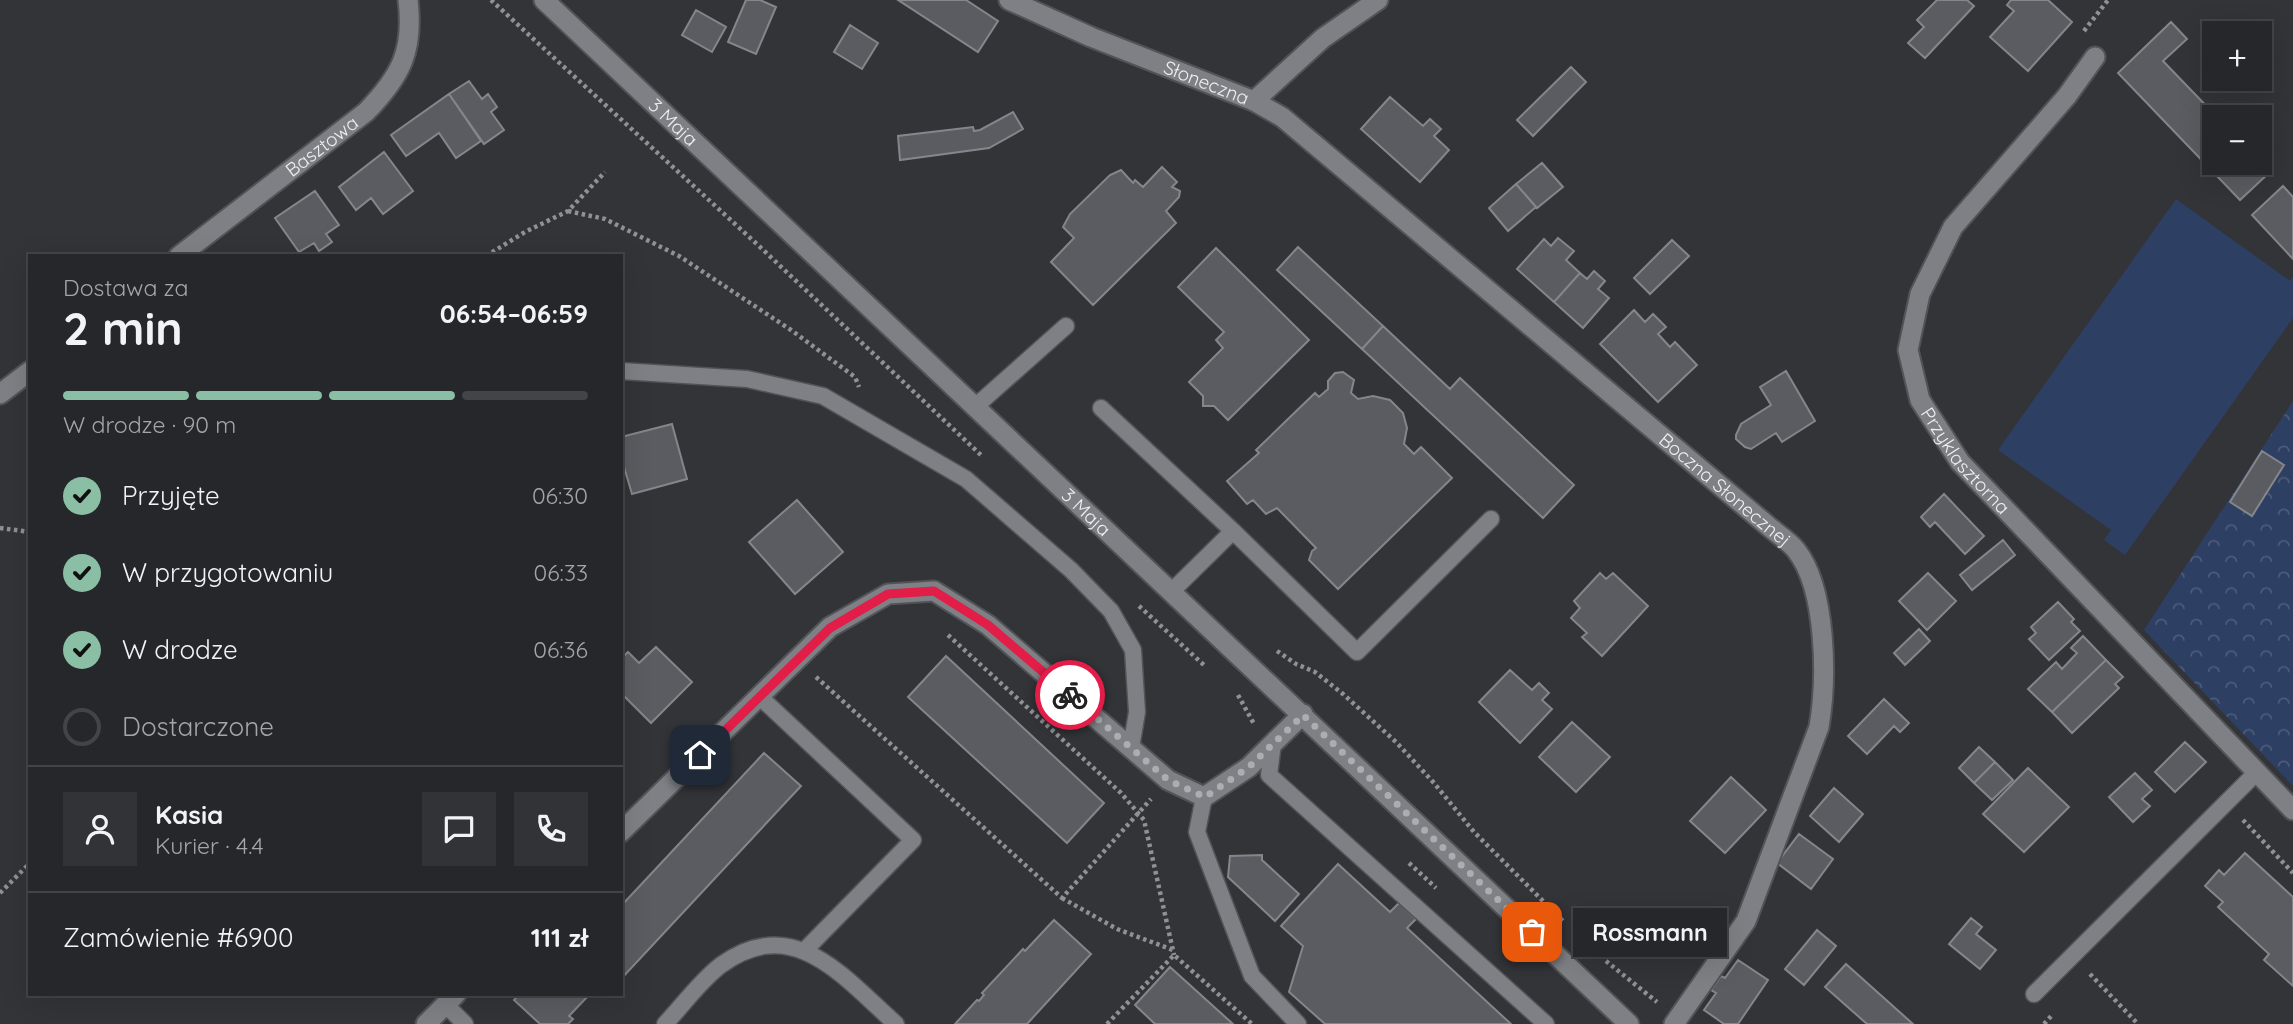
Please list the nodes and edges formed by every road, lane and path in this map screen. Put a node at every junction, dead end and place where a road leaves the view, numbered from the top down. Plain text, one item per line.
1 (408, 0) edge
2 (544, 0) edge
3 (1378, 0) edge
4 (1012, 1) edge
5 (2095, 57) dead end
6 (1254, 101) junction
7 (605, 172) dead end
8 (568, 211) junction
9 (182, 254) edge
10 (489, 254) edge
11 (1066, 326) dead end
12 (623, 371) edge
13 (28, 373) edge
14 (0, 394) edge
15 (976, 407) junction
16 (1101, 408) dead end
17 (871, 424) junction
18 (1491, 519) dead end
19 (0, 528) edge
20 (1233, 531) junction
21 (28, 532) edge
22 (1172, 591) junction
23 (942, 629) dead end
24 (1276, 650) dead end
25 (797, 660) junction
26 (760, 697) junction
27 (1303, 715) junction
28 (1273, 743) junction
29 (1131, 748) junction
30 (2258, 772) junction
31 (1205, 797) junction
32 (2227, 803) junction
33 (2293, 810) edge
34 (1138, 813) junction
35 (623, 830) edge
36 (28, 865) edge
37 (2293, 873) edge
38 (0, 893) edge
39 (1062, 898) junction
40 (1570, 927) dead end
41 (805, 950) junction
42 (1174, 953) junction
43 (1598, 956) dead end
44 (2073, 956) junction
45 (2034, 994) dead end
46 (450, 999) edge
47 (1675, 1022) edge
48 (1111, 1023) edge
49 (426, 1024) edge
50 (465, 1024) edge
51 (665, 1024) edge
52 (896, 1024) edge
53 (1252, 1024) edge
54 (1298, 1024) edge
55 (1546, 1024) edge
56 (1629, 1024) edge
57 (2138, 1024) edge

1 - 9 street, Basztowa
2 - 15 street, 3 Maja
3 - 6 street, Słoneczna
4 - 6 street, Słoneczna
5 - 30 street, Przyklasztorna
6 - 47 street, Boczna Słonecznej
7 - 8 path
8 - 10 path
8 - 17 path
11 - 15 lane
12 - 17 lane
13 - 14 street
15 - 22 street, 3 Maja
16 - 20 lane
17 - 29 lane
18 - 20 lane
19 - 21 path
20 - 22 lane
22 - 27 street, 3 Maja
23 - 34 path
24 - 40 path
25 - 26 street
25 - 29 street
25 - 39 path
26 - 35 street
26 - 41 lane
27 - 28 street
27 - 56 street, 3 Maja
28 - 31 street
28 - 55 lane
29 - 31 street
30 - 32 lane
30 - 33 street, Przyklasztorna
31 - 54 lane
32 - 37 path
32 - 44 lane
34 - 39 path
34 - 42 path
36 - 38 path
39 - 42 path
41 - 51 lane
41 - 52 lane
42 - 48 path
42 - 53 path
43 - 47 path
44 - 45 lane
44 - 57 path
46 - 49 street
46 - 50 lane

